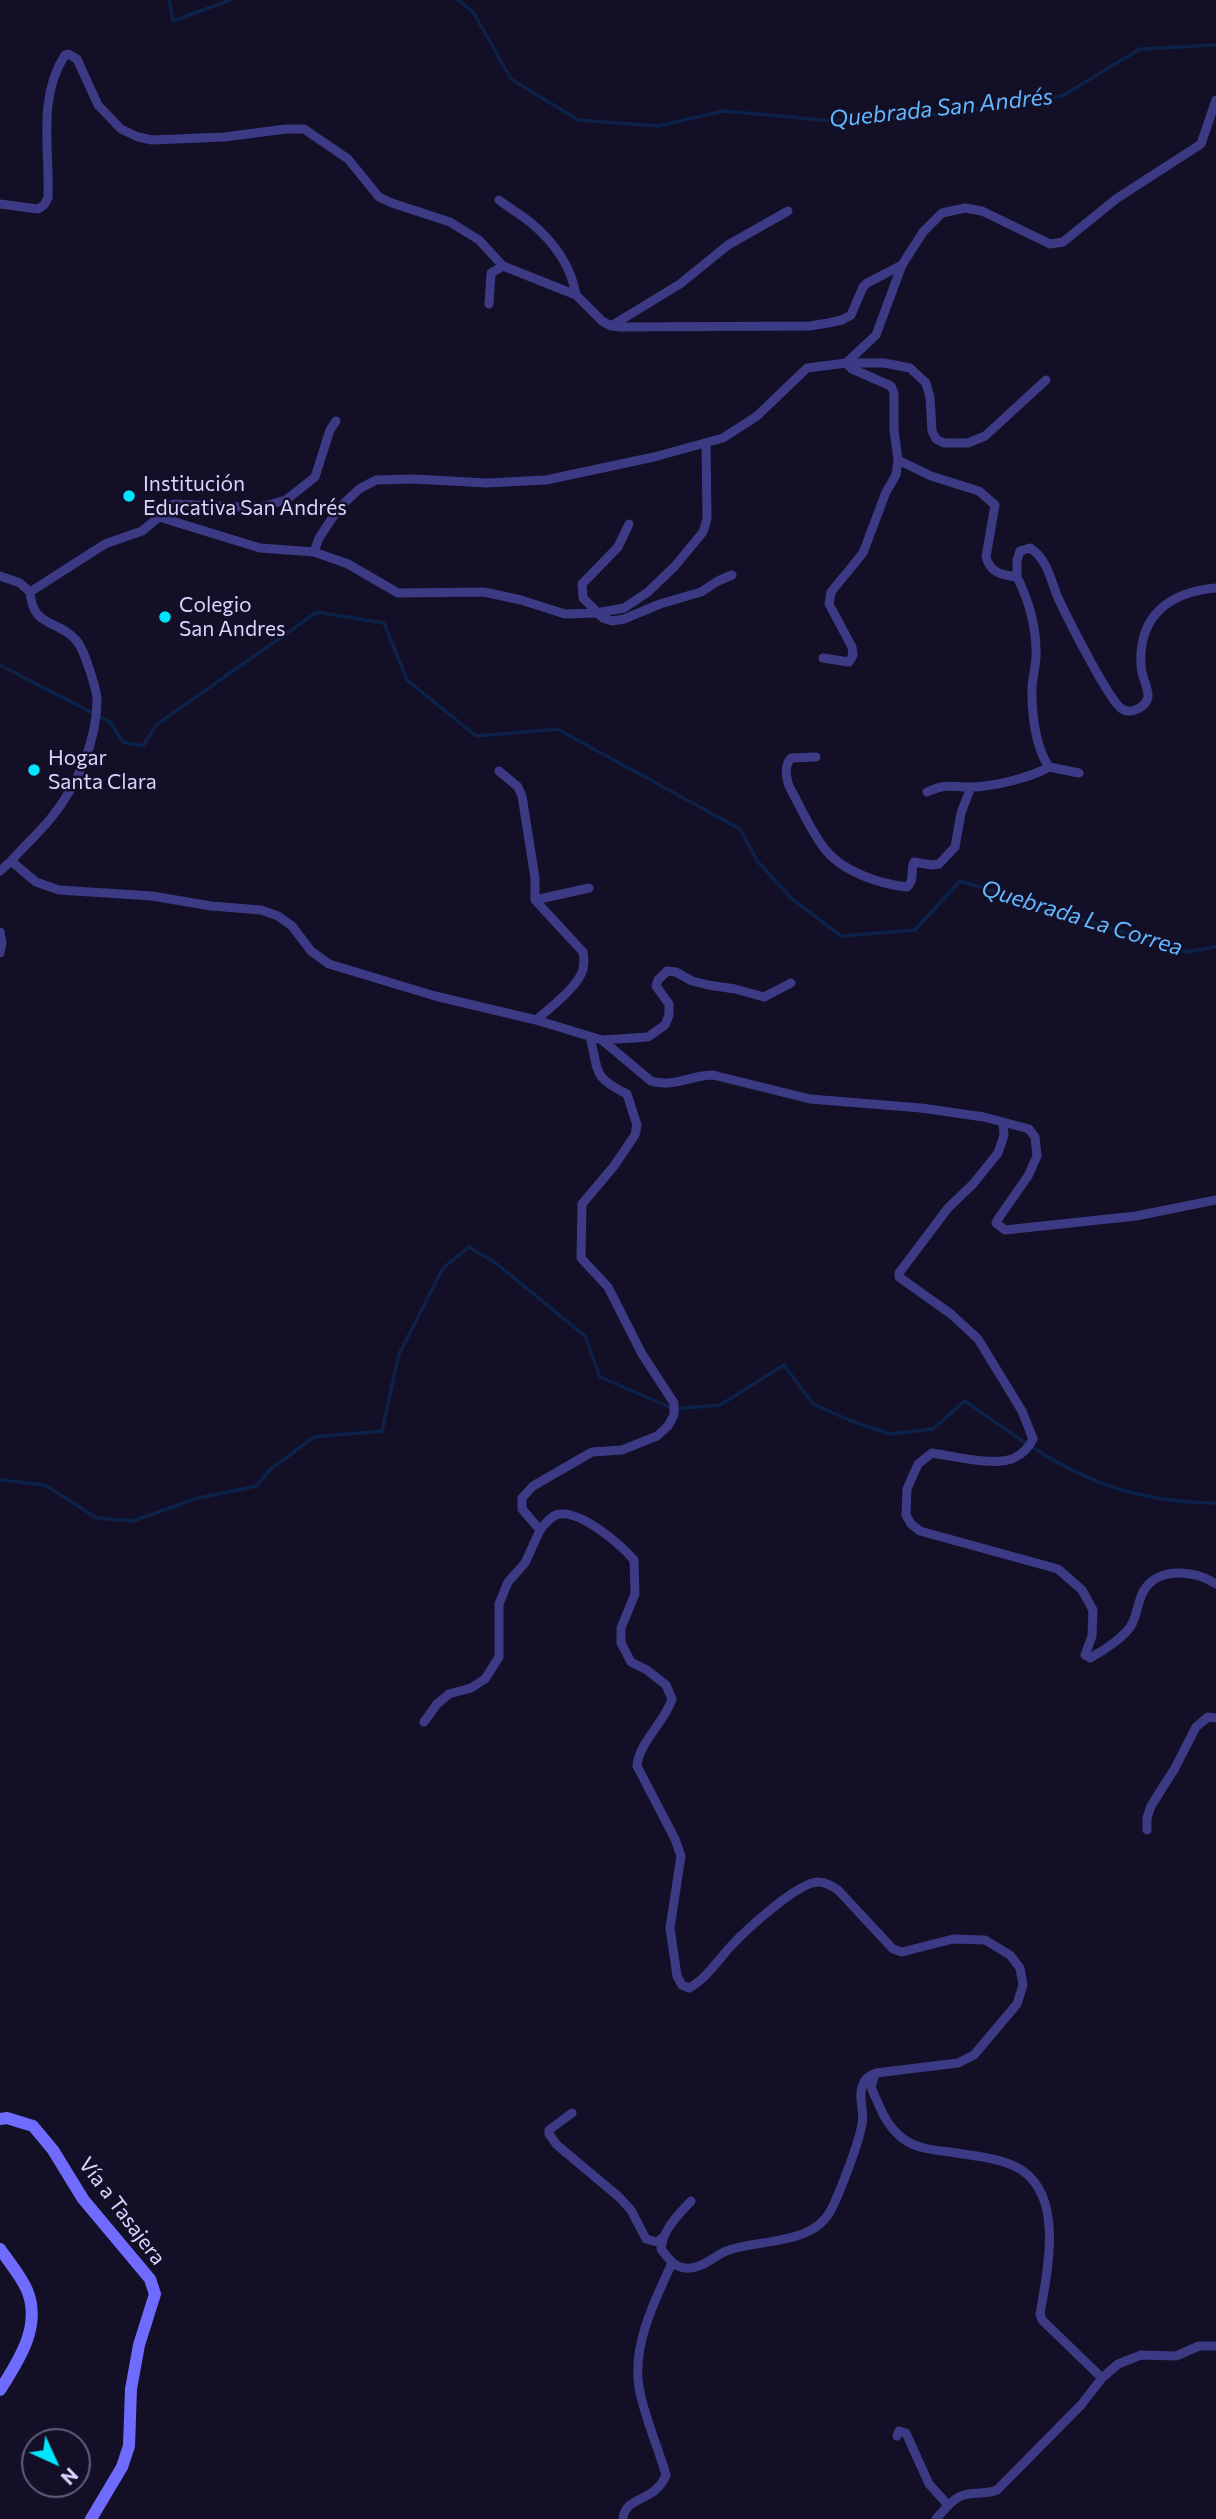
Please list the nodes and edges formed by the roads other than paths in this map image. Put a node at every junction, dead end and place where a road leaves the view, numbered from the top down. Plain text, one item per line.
1 (1216, 100) edge
2 (499, 200) dead end
3 (0, 204) edge
4 (788, 211) dead end
5 (902, 265) junction
6 (503, 266) junction
7 (576, 295) junction
8 (489, 304) dead end
9 (611, 326) junction
10 (846, 363) junction
11 (1046, 380) dead end
12 (336, 421) dead end
13 (706, 443) junction
14 (898, 460) junction
15 (159, 517) junction
16 (629, 524) dead end
17 (314, 552) junction
18 (732, 575) dead end
19 (0, 576) edge
20 (1017, 577) junction
21 (1216, 588) edge
22 (30, 592) junction
23 (596, 613) junction
24 (823, 658) dead end
25 (816, 757) dead end
26 (1049, 767) junction
27 (499, 771) dead end
28 (1079, 773) dead end
29 (971, 788) junction
30 (927, 792) dead end
31 (10, 861) junction
32 (0, 871) edge
33 (589, 888) dead end
34 (536, 900) junction
35 (0, 932) edge
36 (0, 953) edge
37 (791, 983) dead end
38 (536, 1020) junction
39 (590, 1037) junction
40 (602, 1040) junction
41 (1003, 1124) junction
42 (1216, 1200) edge
43 (540, 1530) junction
44 (1216, 1584) edge
45 (1216, 1718) edge
46 (424, 1722) dead end
47 (1147, 1830) dead end
48 (876, 2073) junction
49 (572, 2113) dead end
50 (0, 2119) edge
51 (691, 2201) dead end
52 (662, 2238) junction
53 (0, 2249) edge
54 (672, 2263) junction
55 (1216, 2346) edge
56 (1102, 2378) junction
57 (0, 2390) edge
58 (897, 2436) dead end
59 (948, 2505) junction
60 (92, 2519) edge
61 (623, 2519) edge
62 (936, 2519) edge

1 - 5 street
2 - 7 street
3 - 6 street
4 - 9 street
5 - 9 street
5 - 10 street
6 - 7 street
6 - 8 street
7 - 9 street
10 - 11 street
10 - 13 street
10 - 14 street
12 - 15 street
13 - 17 street
13 - 23 street
14 - 20 street
14 - 24 street
15 - 17 street
15 - 22 street
16 - 23 street
17 - 23 street
18 - 23 street
19 - 22 street
20 - 21 street
20 - 26 street
22 - 31 street
25 - 29 street
26 - 28 street
26 - 29 street
27 - 34 street
29 - 30 street
31 - 32 street
31 - 38 street
33 - 34 street
34 - 38 street
35 - 36 street
37 - 40 street
38 - 39 street
39 - 40 street
39 - 43 street
40 - 41 street
41 - 42 street
41 - 44 street
43 - 46 street
43 - 48 street
45 - 47 street
48 - 54 street
48 - 56 street
49 - 52 street
50 - 60 street, Vía a Tasajera
51 - 52 street
52 - 54 street
53 - 57 street
54 - 61 street
55 - 56 street
56 - 59 street
58 - 59 street
59 - 62 street

